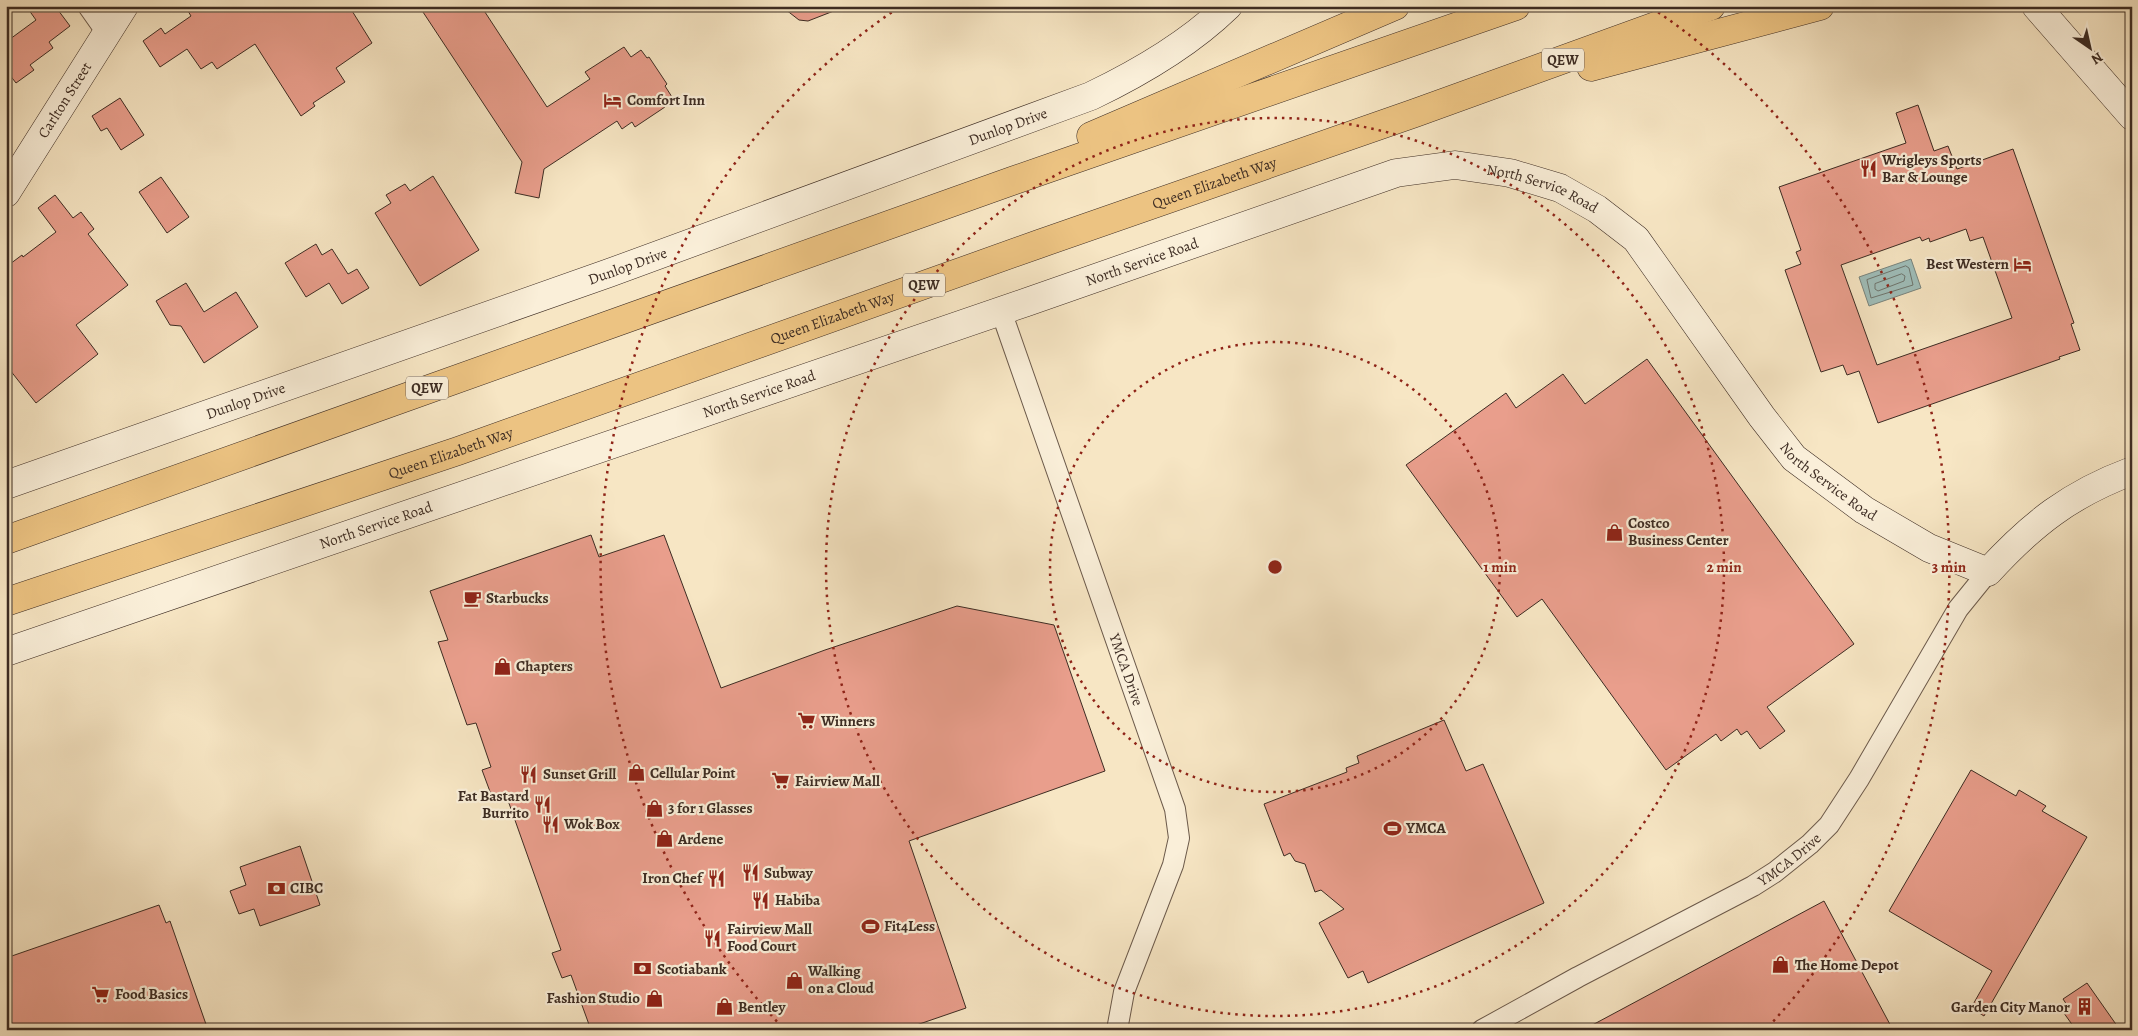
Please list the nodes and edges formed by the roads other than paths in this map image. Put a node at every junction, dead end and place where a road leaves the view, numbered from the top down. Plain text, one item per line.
1 (88, 6) edge
2 (124, 6) edge
3 (1228, 6) edge
4 (1396, 6) edge
5 (1516, 6) edge
6 (1712, 6) edge
7 (1820, 6) edge
8 (2038, 9) edge
9 (107, 33) junction
10 (1415, 113) junction
11 (2132, 116) edge
12 (6, 194) edge
13 (849, 238) junction
14 (1001, 311) junction
15 (2132, 471) edge
16 (6, 485) edge
17 (6, 540) edge
18 (1988, 572) junction
19 (6, 602) edge
20 (6, 652) edge
21 (1117, 1030) edge
22 (1482, 1030) edge

1 - 9 street
2 - 9 street, Carlton Street
3 - 16 street, Dunlop Drive
4 - 13 highway
5 - 13 highway, QEW
6 - 10 highway, Queen Elizabeth Way / QEW
7 - 10 highway
8 - 11 street
9 - 12 street, Carlton Street
10 - 19 highway, Queen Elizabeth Way / QEW
13 - 17 highway, QEW
14 - 18 street, North Service Road
14 - 20 street, North Service Road
14 - 21 street, YMCA Drive
15 - 18 street
18 - 22 street, YMCA Drive

